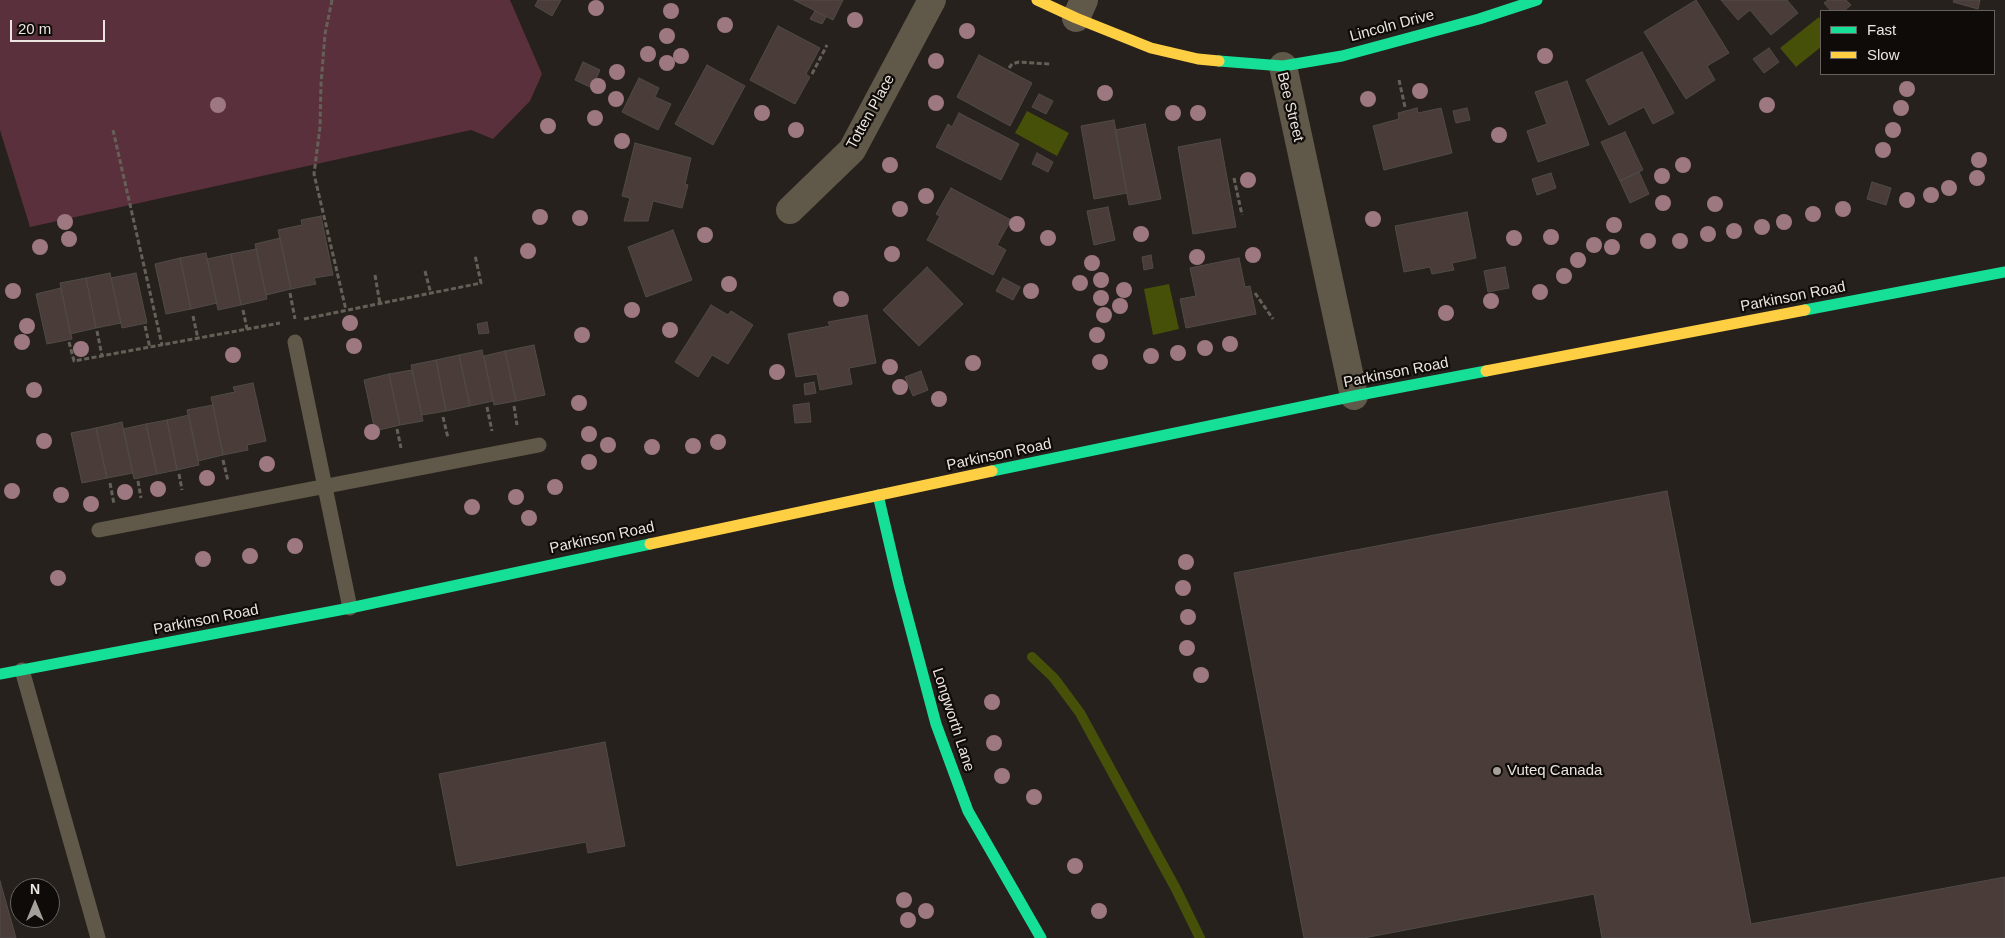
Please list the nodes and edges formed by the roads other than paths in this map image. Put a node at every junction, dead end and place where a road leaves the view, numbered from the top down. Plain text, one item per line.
1 (932, 0) edge
2 (1038, 0) edge
3 (1537, 0) edge
4 (1080, 9) edge
5 (1283, 66) junction
6 (790, 210) dead end
7 (2005, 272) edge
8 (295, 342) dead end
9 (1354, 396) junction
10 (539, 445) dead end
11 (324, 486) junction
12 (878, 495) junction
13 (99, 530) dead end
14 (350, 608) junction
15 (22, 670) junction
16 (0, 674) edge
17 (98, 938) edge
18 (1041, 938) edge

1 - 6 street, Totten Place
2 - 4 main road, Bee Street
3 - 5 main road, Lincoln Drive
4 - 5 main road, Bee Street
5 - 9 street, Bee Street
7 - 9 main road, Parkinson Road
8 - 11 lane
9 - 12 main road, Parkinson Road
10 - 11 lane
11 - 13 lane
11 - 14 lane
12 - 14 main road, Parkinson Road
12 - 18 main road, Longworth Lane
14 - 15 main road, Parkinson Road
15 - 16 main road, Parkinson Road
15 - 17 lane

